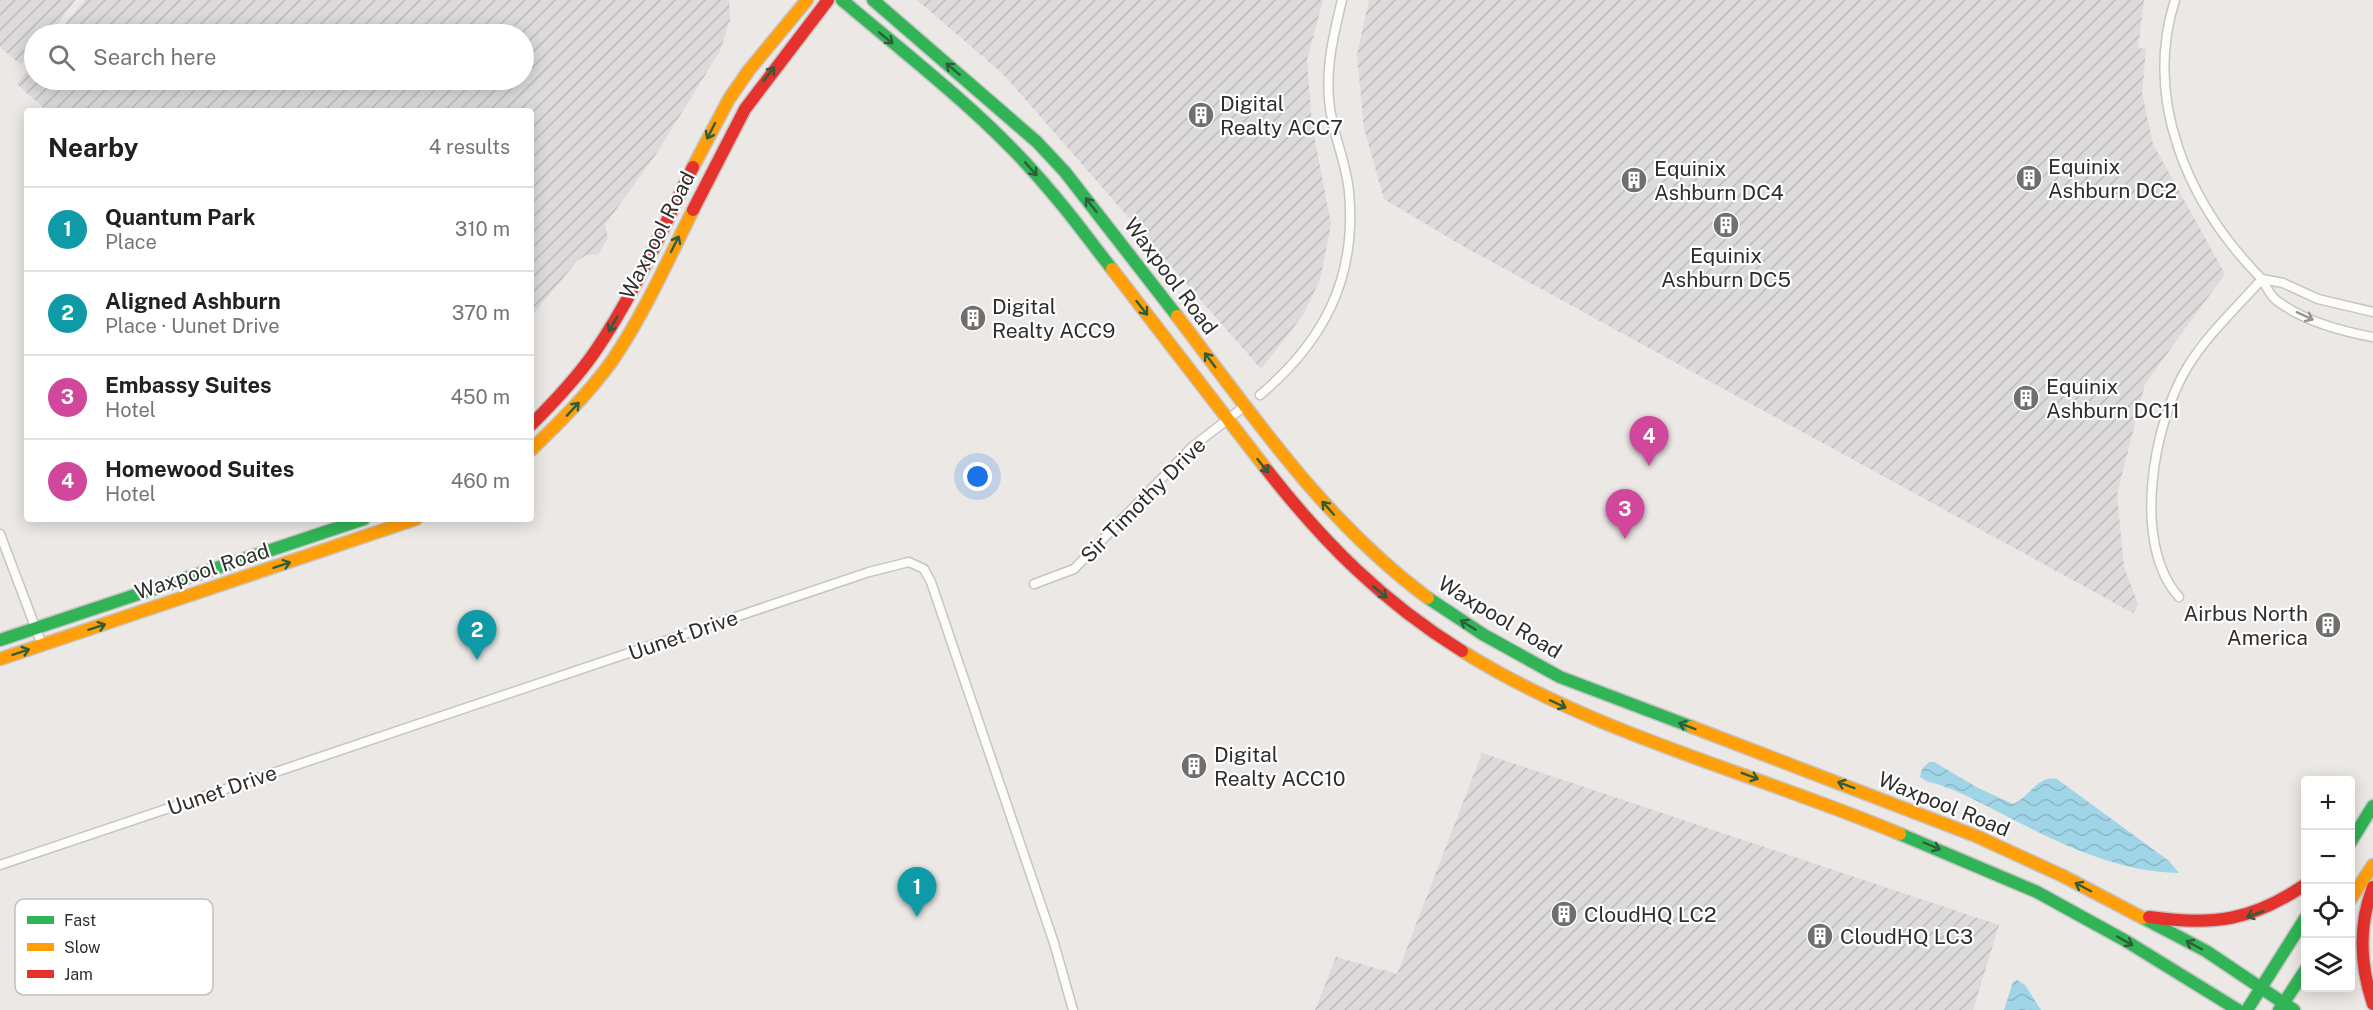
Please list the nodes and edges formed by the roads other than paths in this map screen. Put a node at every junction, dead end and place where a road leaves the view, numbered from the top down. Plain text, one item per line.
1 (807, 0) edge
2 (828, 0) edge
3 (842, 0) edge
4 (873, 0) edge
5 (1342, 0) edge
6 (2175, 0) edge
7 (2262, 279) junction
8 (2373, 312) edge
9 (2373, 337) edge
10 (1260, 395) dead end
11 (1245, 406) junction
12 (1227, 420) junction
13 (534, 422) edge
14 (534, 447) edge
15 (355, 522) edge
16 (407, 522) edge
17 (0, 534) edge
18 (1034, 584) dead end
19 (2179, 597) dead end
20 (36, 628) junction
21 (0, 640) edge
22 (42, 645) junction
23 (0, 659) edge
24 (2373, 805) edge
25 (2351, 830) edge
26 (2355, 835) edge
27 (0, 865) edge
28 (2373, 865) edge
29 (2373, 887) edge
30 (2301, 888) edge
31 (2355, 892) edge
32 (2135, 915) junction
33 (2301, 925) edge
34 (2301, 976) edge
35 (2261, 987) junction
36 (2373, 1004) edge
37 (2281, 1006) edge
38 (1072, 1010) edge
39 (2238, 1010) edge
40 (2247, 1010) edge
41 (2294, 1010) edge

1 -> 13 main road, Waxpool Road
14 -> 2 main road, Waxpool Road
3 -> 12 main road, Waxpool Road
11 -> 4 main road, Waxpool Road
5 - 10 street
6 - 7 street
7 - 8 street
7 -> 9 street
7 - 19 street
11 - 12 street, Sir Timothy Drive
32 -> 11 main road, Waxpool Road
12 - 18 street, Sir Timothy Drive
12 -> 39 main road, Waxpool Road
15 - 20 main road, Waxpool Road
22 -> 16 main road, Waxpool Road
17 - 20 street
20 - 21 main road, Waxpool Road
20 - 22 street
23 -> 22 main road, Waxpool Road
24 - 25 main road
24 - 26 main road
27 - 38 street, Uunet Drive
28 - 31 main road
29 - 36 main road
30 -> 32 main road
35 -> 32 main road, Waxpool Road
33 - 35 main road
34 - 37 main road
35 - 37 main road, Waxpool Road
35 - 40 main road
37 - 41 main road, Waxpool Road

